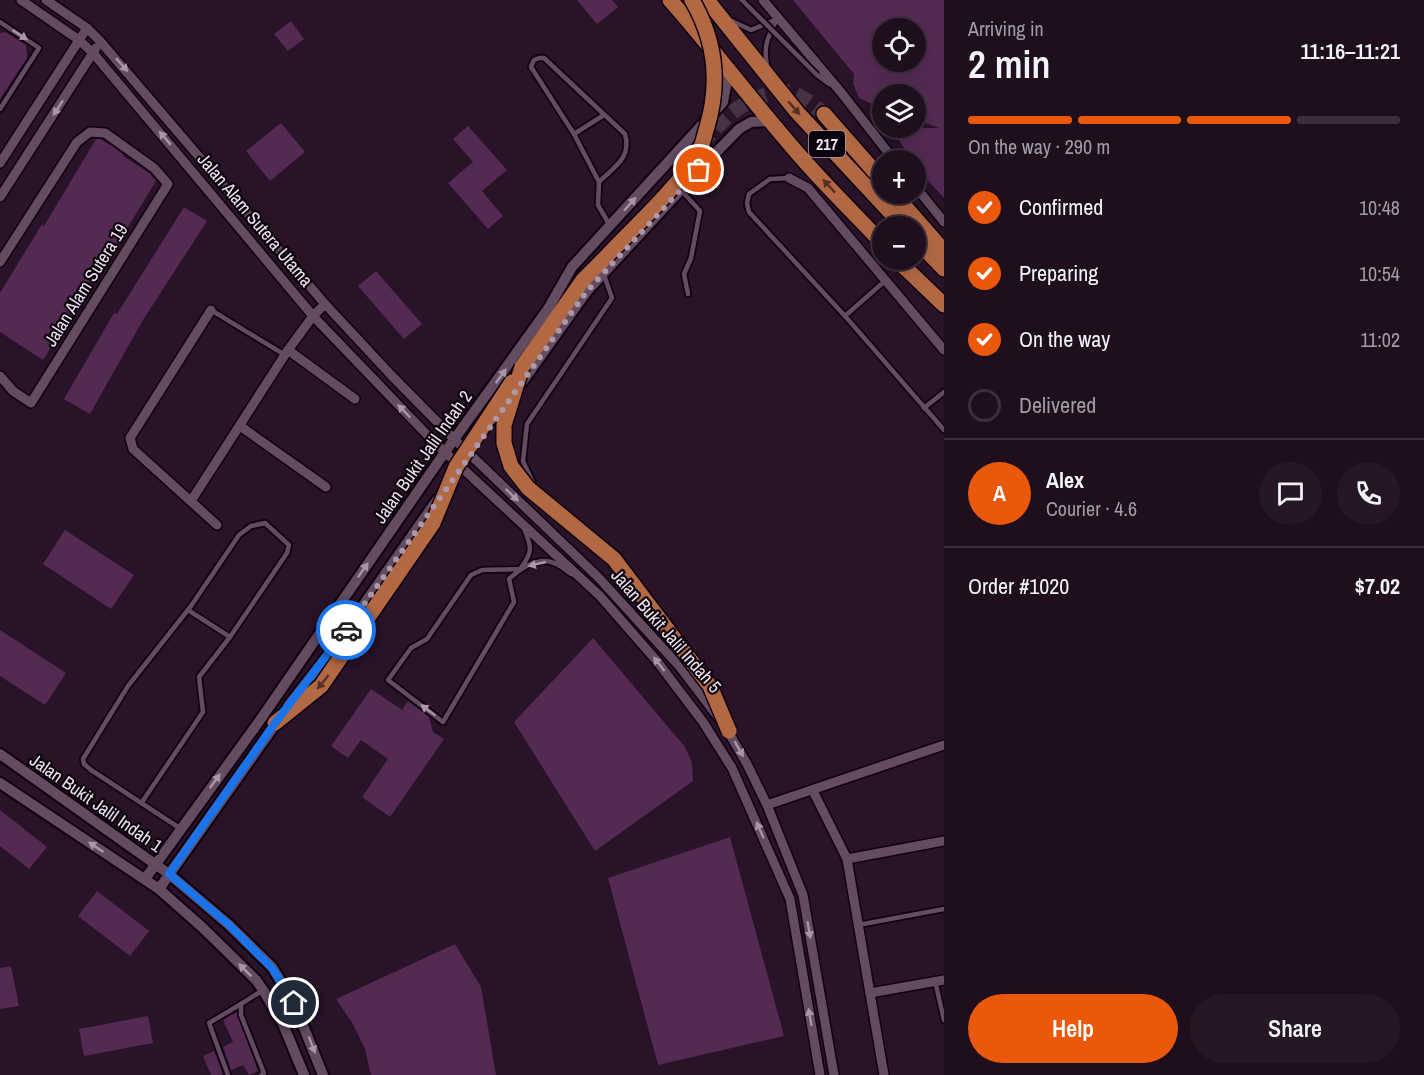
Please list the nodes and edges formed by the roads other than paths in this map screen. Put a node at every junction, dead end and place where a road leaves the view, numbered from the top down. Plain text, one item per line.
1 (21, 0) edge
2 (46, 0) edge
3 (670, 0) edge
4 (692, 0) edge
5 (707, 0) edge
6 (742, 0) edge
7 (763, 0) edge
8 (719, 15) junction
9 (0, 22) edge
10 (87, 28) junction
11 (79, 40) junction
12 (100, 41) junction
13 (93, 53) junction
14 (723, 61) junction
15 (769, 78) junction
16 (840, 91) junction
17 (0, 109) edge
18 (824, 114) tunnel mouth
19 (604, 115) junction
20 (771, 121) junction
21 (574, 134) junction
22 (886, 150) edge
23 (0, 163) edge
24 (872, 169) edge
25 (789, 178) joint
26 (598, 182) junction
27 (681, 189) junction
28 (0, 197) edge
29 (926, 200) edge
30 (903, 204) edge
31 (894, 216) edge
32 (944, 222) edge
33 (610, 226) junction
34 (872, 232) edge
35 (926, 250) edge
36 (944, 251) edge
37 (0, 262) edge
38 (944, 269) edge
39 (906, 270) edge
40 (604, 273) junction
41 (915, 279) junction
42 (886, 280) junction
43 (688, 294) dead end
44 (325, 304) junction
45 (944, 305) edge
46 (211, 309) joint
47 (314, 316) junction
48 (845, 316) junction
49 (944, 316) edge
50 (354, 334) junction
51 (341, 345) junction
52 (944, 350) edge
53 (287, 353) junction
54 (522, 367) junction
55 (0, 376) edge
56 (944, 392) edge
57 (355, 399) dead end
58 (924, 408) junction
59 (240, 426) junction
60 (944, 430) edge
61 (454, 440) junction
62 (445, 452) junction
63 (470, 454) junction
64 (461, 466) junction
65 (326, 487) dead end
66 (191, 501) junction
67 (522, 524) junction
68 (217, 525) dead end
69 (609, 549) dead end
70 (520, 569) junction
71 (588, 585) junction
72 (188, 610) junction
73 (230, 637) junction
74 (275, 723) junction
75 (729, 732) junction
76 (944, 745) edge
77 (0, 754) edge
78 (0, 783) edge
79 (813, 791) junction
80 (142, 802) junction
81 (767, 805) junction
82 (181, 829) junction
83 (944, 841) edge
84 (847, 859) junction
85 (156, 866) junction
86 (169, 874) junction
87 (145, 879) junction
88 (159, 889) junction
89 (944, 909) edge
90 (858, 925) junction
91 (939, 980) edge
92 (263, 990) junction
93 (870, 993) junction
94 (241, 1004) junction
95 (944, 1020) edge
96 (228, 1075) edge
97 (261, 1075) edge
98 (304, 1075) edge
99 (322, 1075) edge
100 (820, 1075) edge
101 (834, 1075) edge
102 (884, 1075) edge

1 - 11 street, Jalan Alam Sutera Utama
2 - 10 street, Jalan Alam Sutera Utama
3 - 14 highway, 217
4 - 54 highway, bridge
5 - 8 highway, 217
6 - 16 lane, bridge
7 - 16 street
8 - 15 highway, 217
8 - 15 lane
9 -> 17 lane
10 - 11 street
10 - 12 street, Jalan Alam Sutera Utama
11 - 13 street, Jalan Alam Sutera Utama
11 - 23 street
12 - 13 street
12 -> 44 street, Jalan Alam Sutera Utama
13 -> 28 street
47 -> 13 street, Jalan Alam Sutera Utama
14 - 20 highway, 217
33 -> 14 street, Jalan Bukit Jalil Indah 2
15 -> 31 highway, 217
16 - 22 street
18 - 24 highway
19 - 21 lane
19 - 21 lane
19 - 26 lane
20 - 27 street, Jalan Bukit Jalil Indah 2
34 -> 20 highway, 217
21 - 26 lane
25 - 42 street
25 - 48 lane
26 - 33 lane
27 - 40 street, Jalan Bukit Jalil Indah 2
27 - 43 lane
29 - 32 street
30 - 36 highway
61 -> 33 street, Jalan Bukit Jalil Indah 2
35 - 38 highway
37 - 55 street, Jalan Alam Sutera 19
39 - 41 highway
40 - 63 street, Jalan Bukit Jalil Indah 2
40 - 69 lane
41 - 45 highway
41 - 49 highway
42 - 48 lane
42 - 52 street
44 - 47 street
44 - 50 street, Jalan Alam Sutera Utama
46 - 53 lane
46 - 66 street
47 - 51 street, Jalan Alam Sutera Utama
47 - 53 street
48 - 58 lane
50 - 51 street
50 - 61 street, Jalan Alam Sutera Utama
62 -> 51 street, Jalan Alam Sutera Utama
53 - 57 street
53 - 59 street
54 -> 74 highway, bridge
54 - 75 highway, bridge
56 - 58 lane
58 - 60 lane
59 - 65 street
59 - 66 street
61 - 62 street, Jalan Bukit Jalil Indah 2
61 - 63 street, Jalan Bukit Jalil Indah 5
62 - 64 street, Jalan Alam Sutera Utama
82 -> 62 street, Jalan Bukit Jalil Indah 2
63 - 64 street, Jalan Bukit Jalil Indah 2
63 -> 75 street, Jalan Bukit Jalil Indah 5
64 - 67 street, Jalan Bukit Jalil Indah 5
64 - 74 street, Jalan Bukit Jalil Indah 2
66 - 68 street
67 - 70 lane
67 - 71 street, Jalan Bukit Jalil Indah 5
70 -> 70 lane
71 -> 70 lane
100 -> 71 street, Jalan Bukit Jalil Indah 5
72 - 73 lane
72 - 73 lane
72 - 80 lane
73 - 80 lane
74 - 86 street, Jalan Bukit Jalil Indah 2
75 -> 81 street, Jalan Bukit Jalil Indah 5
76 - 79 street
77 - 85 street, Jalan Bukit Jalil Indah 1
87 -> 78 street, Jalan Bukit Jalil Indah 1
79 - 81 street
79 - 84 street
80 - 82 lane
81 -> 101 street, Jalan Bukit Jalil Indah 5
82 - 85 street, Jalan Bukit Jalil Indah 2
83 - 84 street
84 - 90 street
85 - 86 street, Jalan Bukit Jalil Indah 1
85 - 87 street, Jalan Bukit Jalil Indah 2
86 - 88 street, Jalan Bukit Jalil Indah 2
86 -> 99 street, Jalan Bukit Jalil Indah 1
87 - 88 street, Jalan Bukit Jalil Indah 1
92 -> 88 street, Jalan Bukit Jalil Indah 1
89 - 90 lane
90 - 93 street
91 - 93 street
91 - 95 lane
92 - 94 lane
92 - 98 street, Jalan Bukit Jalil Indah 1
93 - 102 street
94 - 96 lane
94 - 97 lane

